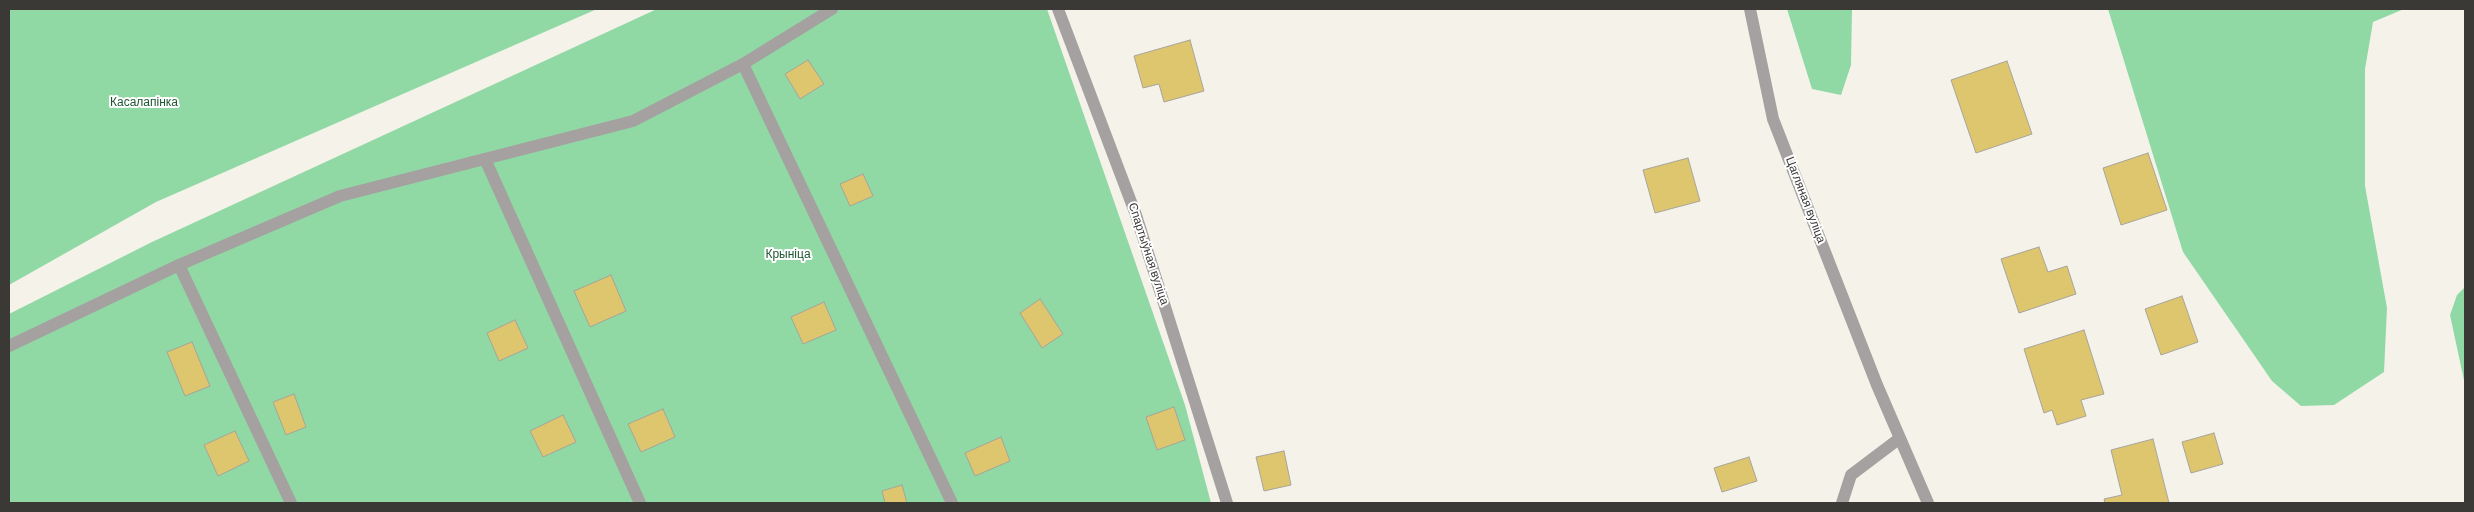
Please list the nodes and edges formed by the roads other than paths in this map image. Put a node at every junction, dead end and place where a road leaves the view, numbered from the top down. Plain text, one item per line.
1 (832, 9) edge
2 (1058, 9) edge
3 (1750, 9) edge
4 (743, 64) junction
5 (485, 159) junction
6 (179, 265) junction
7 (9, 346) edge
8 (1900, 438) junction
9 (291, 503) edge
10 (640, 503) edge
11 (952, 503) edge
12 (1227, 503) edge
13 (1842, 503) edge
14 (1928, 503) edge

1 - 4 street
2 - 12 street, Спартыўная вуліца
3 - 8 street, Цагляная вуліца
4 - 5 street
4 - 11 street
5 - 6 street
5 - 10 street
6 - 7 street
6 - 9 street
8 - 13 street
8 - 14 street, Цагляная вуліца

